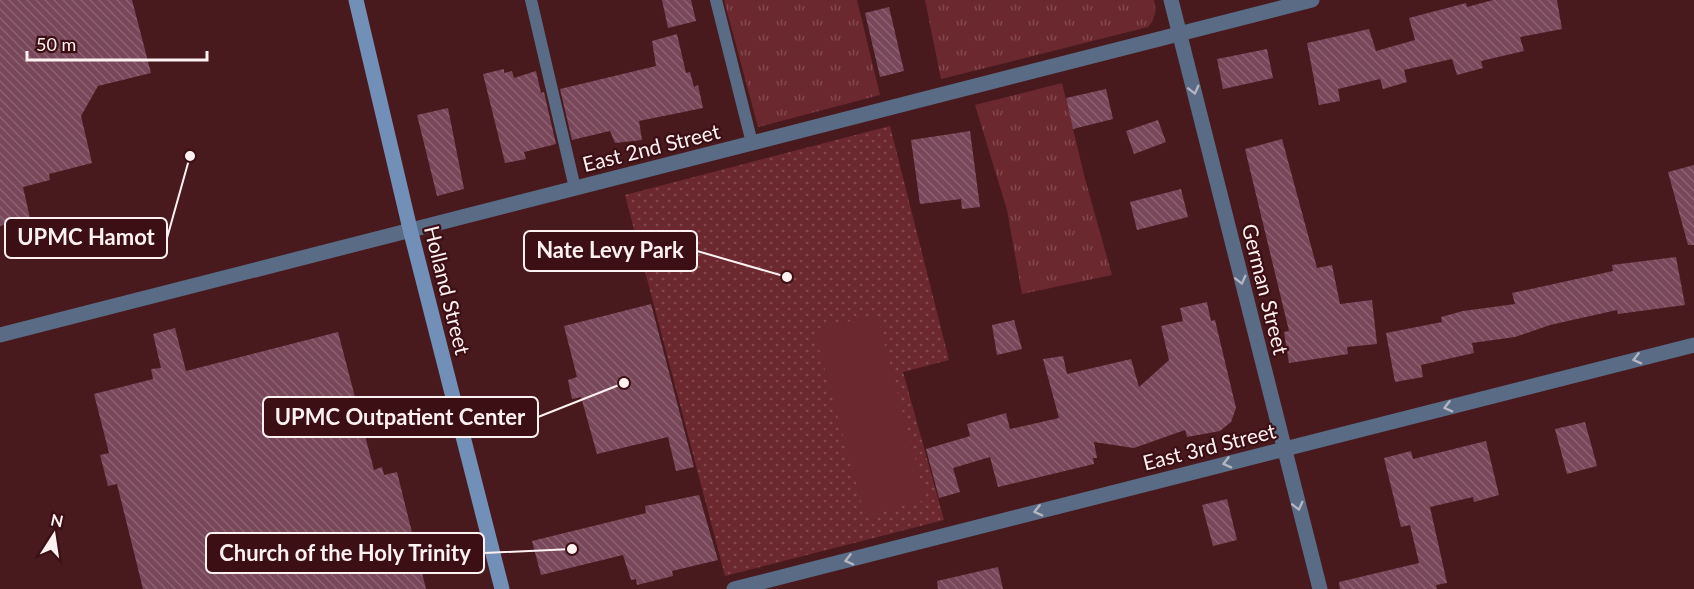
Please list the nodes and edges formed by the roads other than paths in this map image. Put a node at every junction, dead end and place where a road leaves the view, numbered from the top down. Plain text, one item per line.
1 (356, 0) edge
2 (531, 0) edge
3 (716, 0) edge
4 (1171, 0) edge
5 (1312, 0) edge
6 (1180, 34) junction
7 (752, 142) junction
8 (575, 188) junction
9 (410, 229) junction
10 (0, 335) edge
11 (1694, 345) edge
12 (1284, 449) junction
13 (502, 589) edge
14 (734, 589) edge
15 (1320, 589) edge

1 - 9 street, Holland Street
2 - 8 lane
3 - 7 lane
4 - 6 street, German Street
5 - 6 street, East 2nd Street
6 - 7 street, East 2nd Street
6 -> 12 street, German Street
7 - 8 street, East 2nd Street
8 - 9 street, East 2nd Street
9 - 10 street, East 2nd Street
9 - 13 street, Holland Street
11 -> 12 street, East 3rd Street
12 -> 14 street, East 3rd Street
12 -> 15 street, German Street

